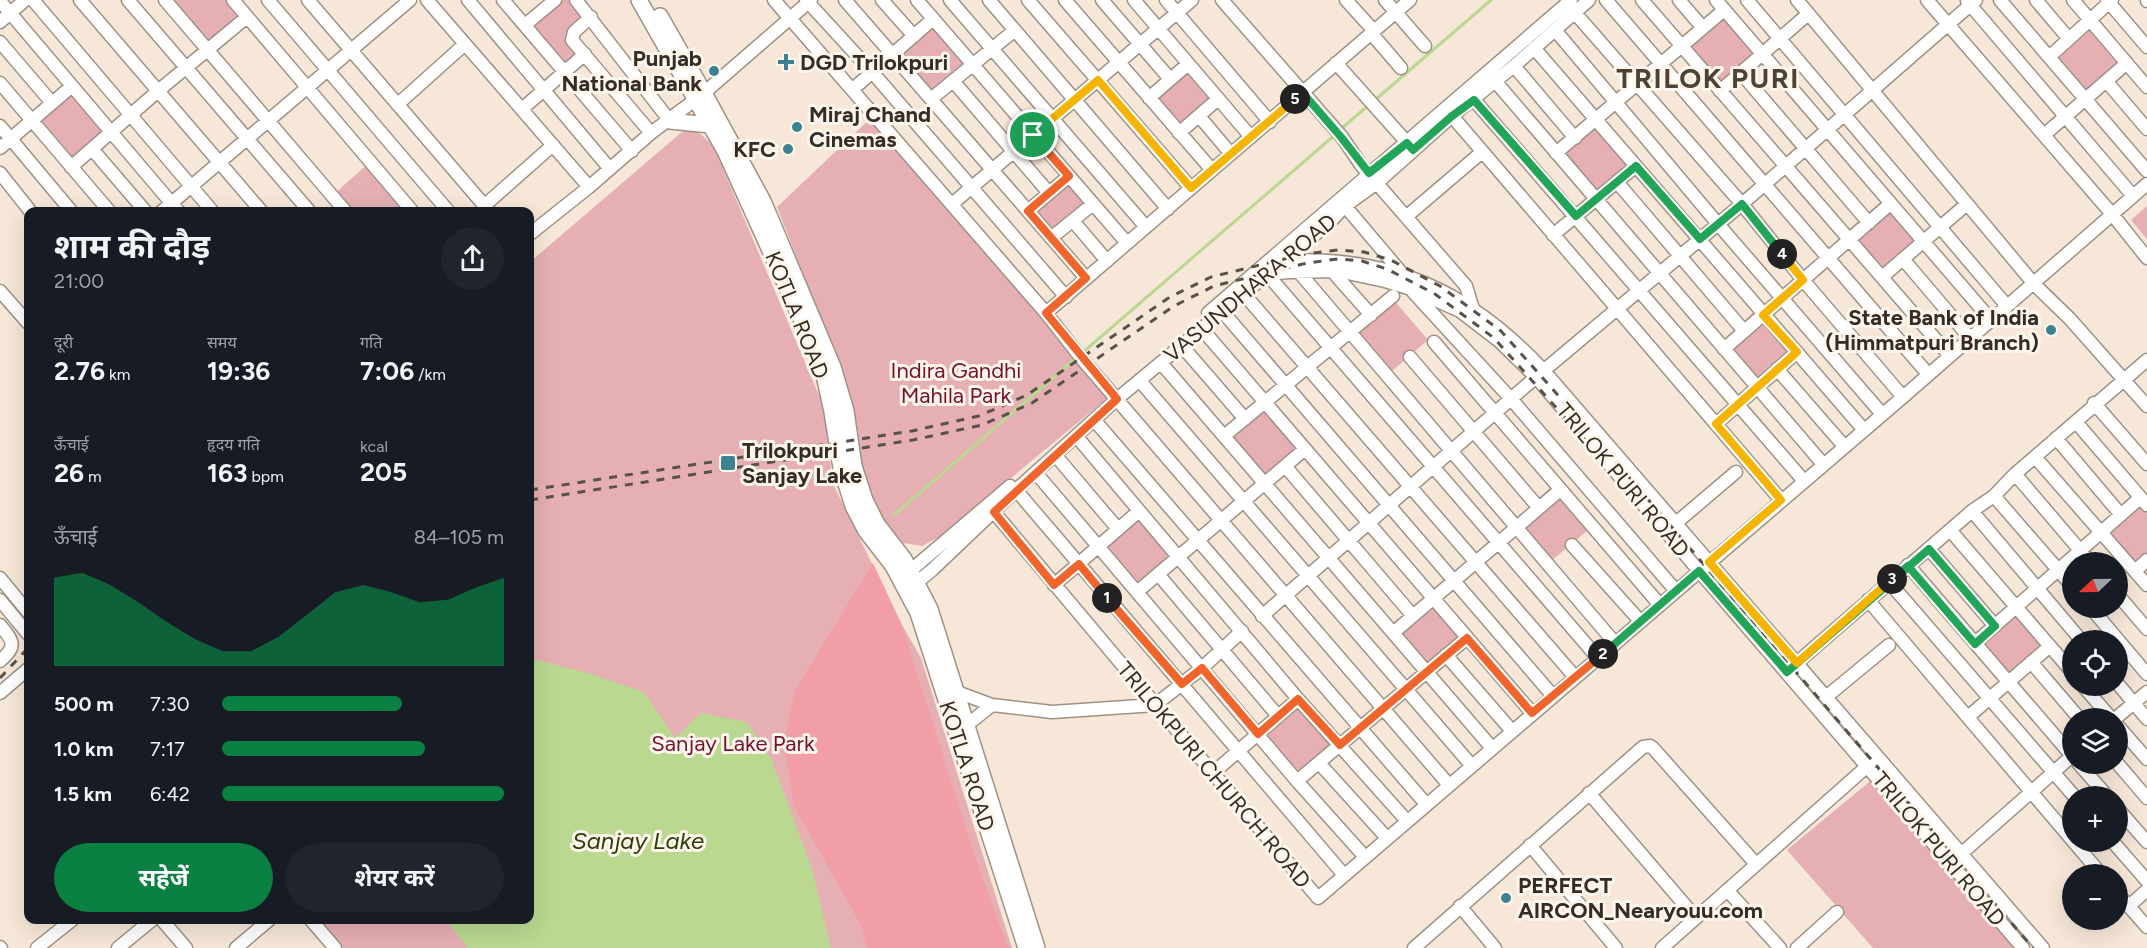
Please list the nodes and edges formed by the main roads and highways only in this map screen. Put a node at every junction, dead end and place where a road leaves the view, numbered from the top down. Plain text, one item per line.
1 (639, 0) edge
2 (651, 0) edge
3 (700, 96) junction
4 (670, 121) road end
5 (710, 125) junction
6 (910, 579) junction
7 (1026, 948) edge
8 (1037, 948) edge

1 - 3 main road, KOTLA ROAD
2 - 3 main road, KOTLA ROAD
3 - 5 main road, KOTLA ROAD
3 - 6 main road, KOTLA ROAD
4 - 5 main road
5 - 6 main road, KOTLA ROAD
6 - 7 main road, KOTLA ROAD
6 - 8 main road, KOTLA ROAD

